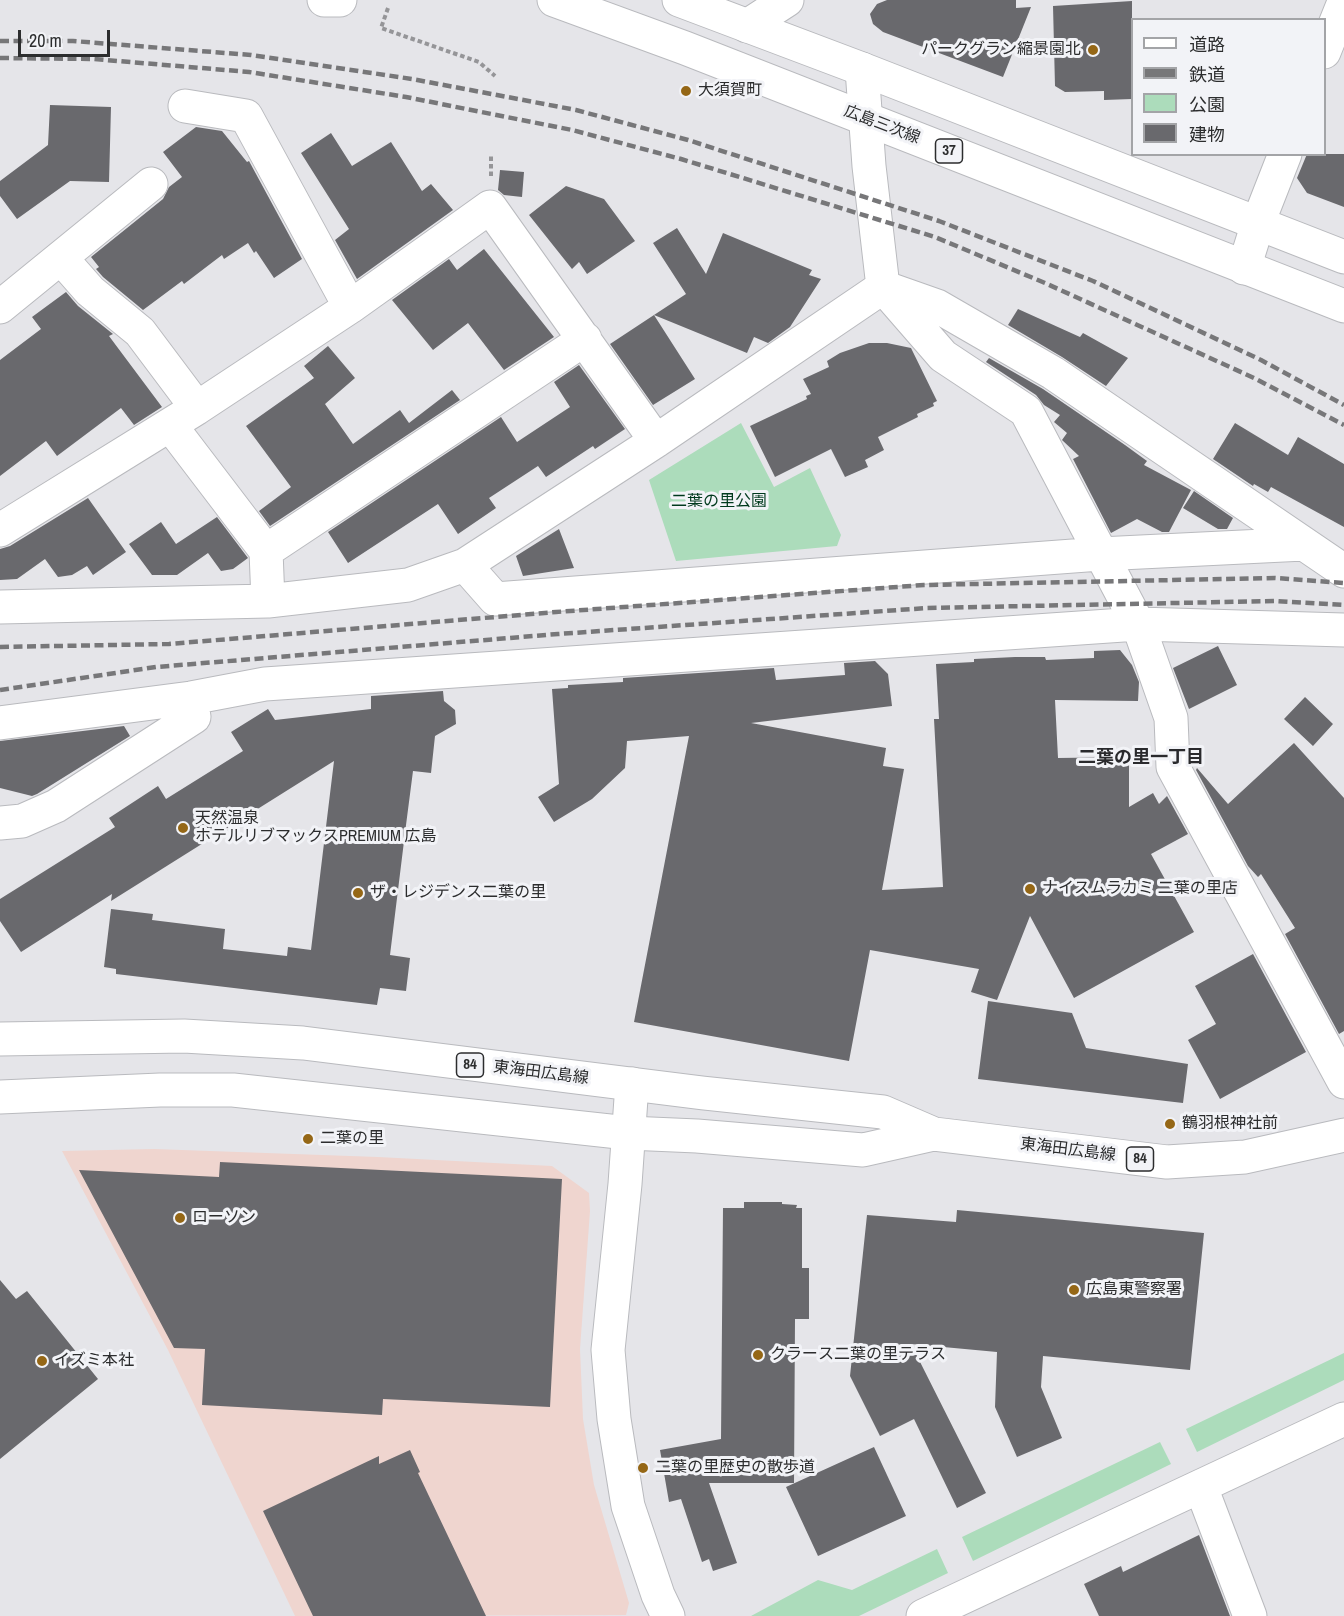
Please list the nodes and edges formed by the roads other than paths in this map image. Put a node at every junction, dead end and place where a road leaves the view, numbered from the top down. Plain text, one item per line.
1 (324, 0) edge
2 (340, 0) edge
3 (554, 0) edge
4 (679, 0) edge
5 (787, 0) edge
6 (1344, 2) edge
7 (747, 26) junction
8 (1326, 47) edge
9 (862, 69) junction
10 (185, 106) dead end
11 (866, 118) junction
12 (1284, 156) edge
13 (151, 184) dead end
14 (1258, 223) junction
15 (1344, 257) edge
16 (61, 258) junction
17 (1244, 268) junction
18 (883, 287) junction
19 (1344, 306) edge
20 (0, 307) edge
21 (350, 307) junction
22 (585, 339) junction
23 (183, 417) junction
24 (656, 441) junction
25 (0, 530) edge
26 (1304, 544) junction
27 (266, 551) junction
28 (1100, 554) junction
29 (465, 565) junction
30 (1344, 571) edge
31 (268, 601) junction
32 (0, 607) edge
33 (1138, 624) junction
34 (1344, 630) edge
35 (191, 698) junction
36 (0, 723) edge
37 (0, 823) edge
38 (0, 1039) edge
39 (1344, 1082) edge
40 (632, 1084) junction
41 (0, 1096) edge
42 (628, 1133) junction
43 (934, 1134) junction
44 (1344, 1135) edge
45 (1344, 1419) edge
46 (1201, 1487) junction
47 (668, 1616) edge
48 (923, 1616) edge
49 (1250, 1616) edge

1 - 2 street
3 - 11 street, 広島三次線 / 37
4 - 7 street
5 - 7 street
6 - 8 street
7 - 9 street
9 - 11 street
9 - 14 street
10 - 21 street
11 - 17 street, 広島三次線 / 37
11 - 18 street
12 - 14 street
13 - 16 street
14 - 15 street
14 - 17 street
16 - 20 street
16 - 23 street
17 - 19 street, 広島三次線 / 37
18 - 24 street
18 - 26 street
18 - 28 street
21 - 22 street
21 - 23 street
22 - 24 street
22 - 27 street
23 - 25 street
23 - 27 street
24 - 29 street
26 - 28 street
26 - 30 street
27 - 31 street
28 - 29 street
28 - 33 street
29 - 31 street
31 - 32 street
33 - 34 street
33 - 35 street
33 - 39 street
35 - 36 street
35 - 37 street
38 - 40 street, 東海田広島線 / 84
40 - 42 street
40 - 43 street, 東海田広島線 / 84
41 - 42 street, 東海田広島線 / 84
42 - 43 street, 東海田広島線 / 84
42 - 47 street
43 - 44 street, 東海田広島線 / 84
45 - 46 street
46 - 48 street
46 - 49 street

